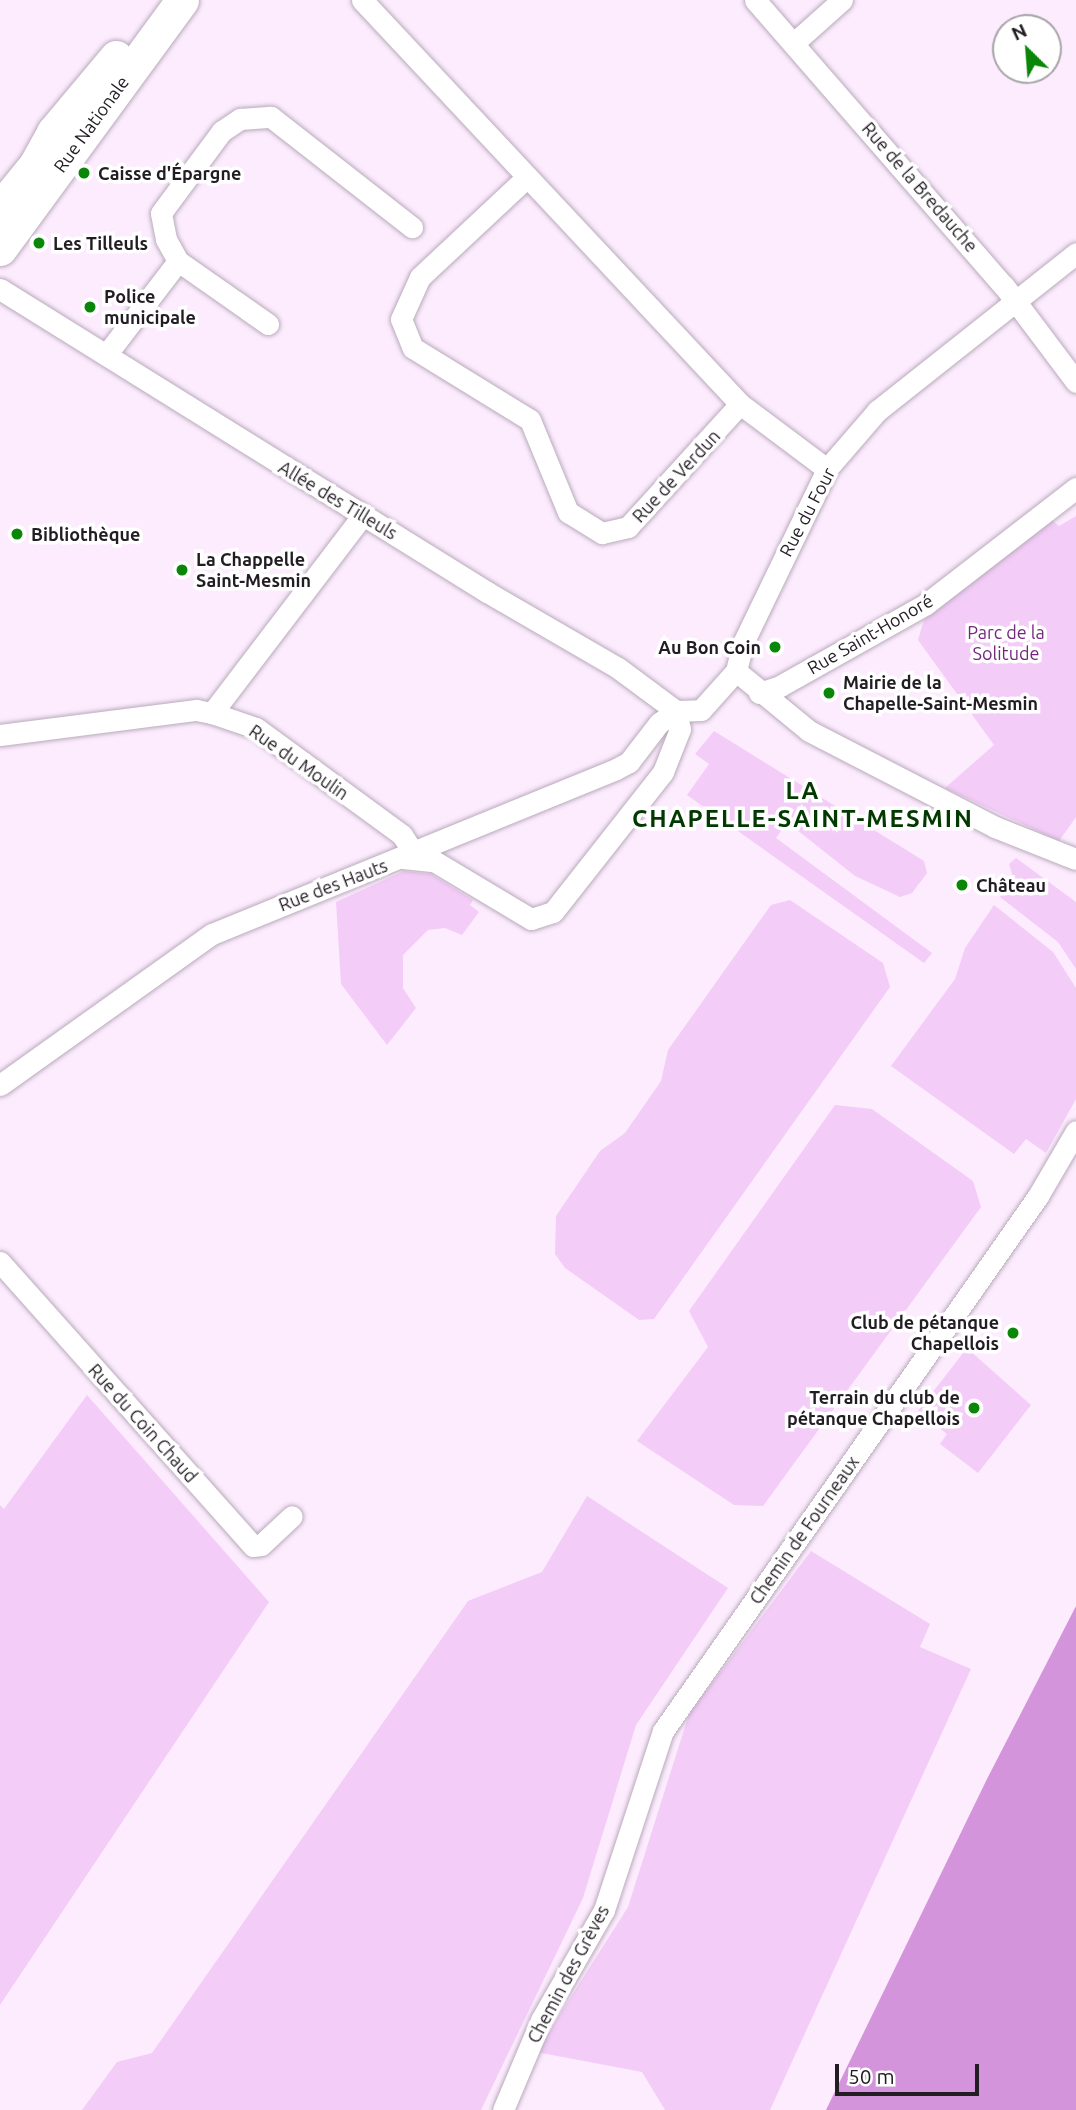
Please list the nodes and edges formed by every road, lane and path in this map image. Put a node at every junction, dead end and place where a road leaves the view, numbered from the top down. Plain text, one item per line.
1 (161, 0) edge
2 (182, 0) edge
3 (362, 0) edge
4 (754, 0) edge
5 (842, 0) edge
6 (795, 42) junction
7 (527, 177) junction
8 (0, 208) edge
9 (412, 227) dead end
10 (0, 249) edge
11 (1076, 253) edge
12 (178, 261) junction
13 (0, 289) edge
14 (1015, 299) junction
15 (268, 324) dead end
16 (106, 355) junction
17 (1076, 382) edge
18 (740, 404) junction
19 (827, 469) junction
20 (1076, 488) edge
21 (363, 515) junction
22 (736, 671) junction
23 (759, 693) junction
24 (676, 711) junction
25 (212, 713) junction
26 (0, 735) edge
27 (455, 835) junction
28 (1074, 851) edge
29 (408, 855) junction
30 (460, 875) junction
31 (0, 1085) edge
32 (1076, 1131) edge
33 (0, 1262) edge
34 (292, 1516) dead end
35 (654, 1757) joint
36 (503, 2110) edge

1 - 8 main road, Rue Nationale
2 - 10 main road, Rue Nationale
3 - 7 street
4 - 6 street, Rue de la Bredauche
5 - 6 street
6 - 14 street, Rue de la Bredauche
7 - 18 street
7 - 18 street, Rue de Verdun
9 - 12 street
11 - 14 street, Rue du Four
12 - 15 street
12 - 16 street
13 - 16 street, Allée des Tilleuls
14 - 17 street, Rue de la Bredauche
14 - 19 street, Rue du Four
16 - 21 street, Allée des Tilleuls
18 - 19 street
19 - 22 street, Rue du Four
20 - 23 street, Rue Saint-Honoré
21 - 24 street, Allée des Tilleuls
21 - 25 street
22 - 23 street
22 - 24 street, Rue du Four
23 - 28 street
24 - 27 street, Rue des Hauts
24 - 30 street
25 - 26 street, Rue du Moulin
25 - 29 street, Rue du Moulin
27 - 29 street, Rue des Hauts
27 - 30 street
29 - 30 street
29 - 31 street, Rue des Hauts
32 - 35 street, Chemin de Fourneaux
33 - 34 street, Rue du Coin Chaud
35 - 36 street, Chemin des Grèves

